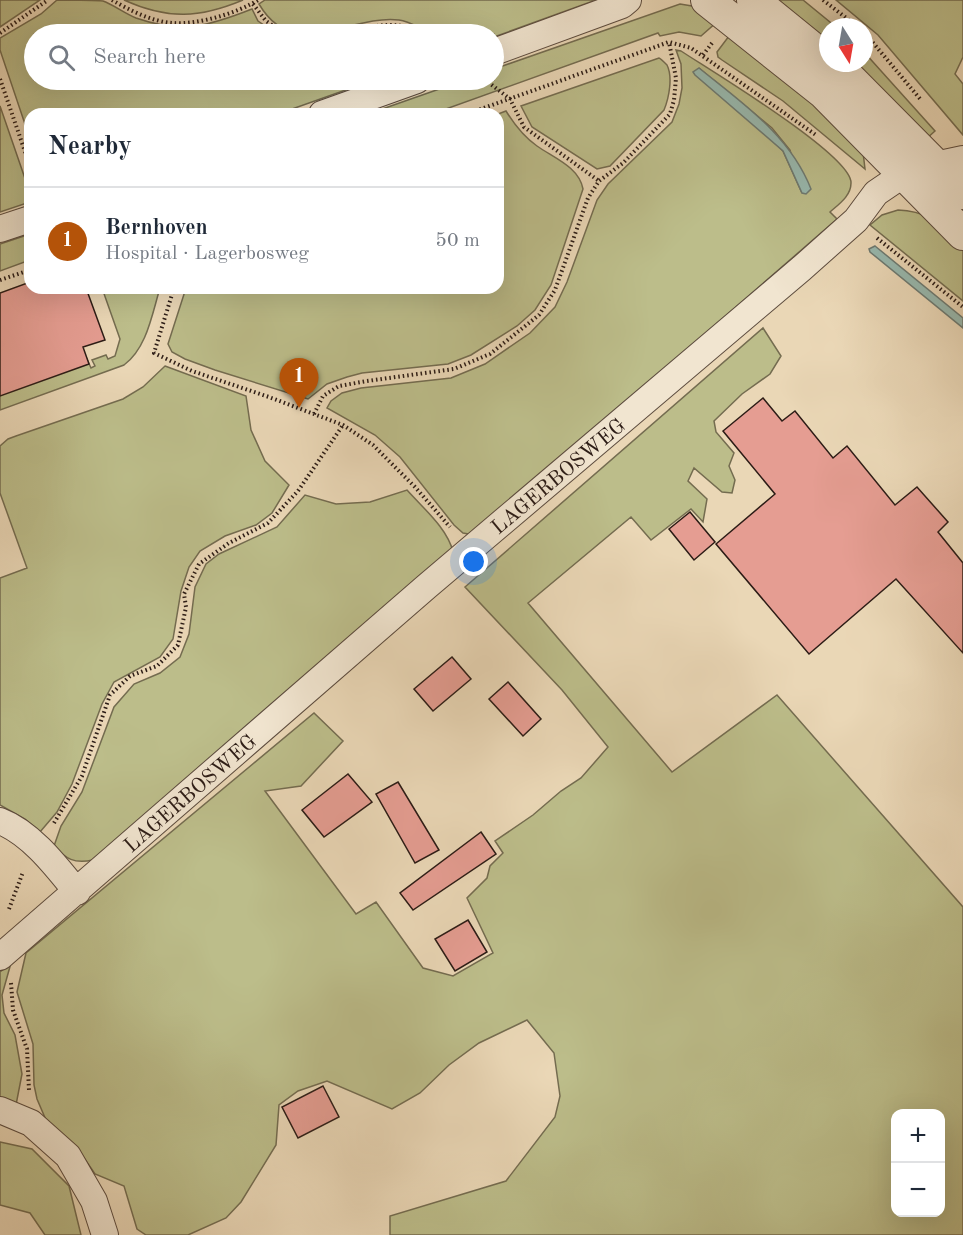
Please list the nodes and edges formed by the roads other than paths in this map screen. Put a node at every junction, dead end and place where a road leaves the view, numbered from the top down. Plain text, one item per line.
1 (628, 0) edge
2 (707, 0) edge
3 (753, 0) edge
4 (504, 48) edge
5 (819, 54) edge
6 (842, 72) edge
7 (389, 90) edge
8 (338, 108) edge
9 (949, 162) edge
10 (904, 174) junction
11 (963, 193) edge
12 (24, 221) edge
13 (0, 229) edge
14 (963, 234) edge
15 (0, 821) edge
16 (77, 892) junction
17 (6, 952) edge
18 (0, 1110) edge
19 (105, 1235) edge

1 - 4 street
2 - 10 street
3 - 5 street
6 - 9 street
7 - 8 street
9 - 10 street, LAGERBOSWEG
9 - 11 street
10 - 14 street
10 - 16 street, LAGERBOSWEG
12 - 13 street
15 - 16 street
16 - 17 street, LAGERBOSWEG
18 - 19 street

